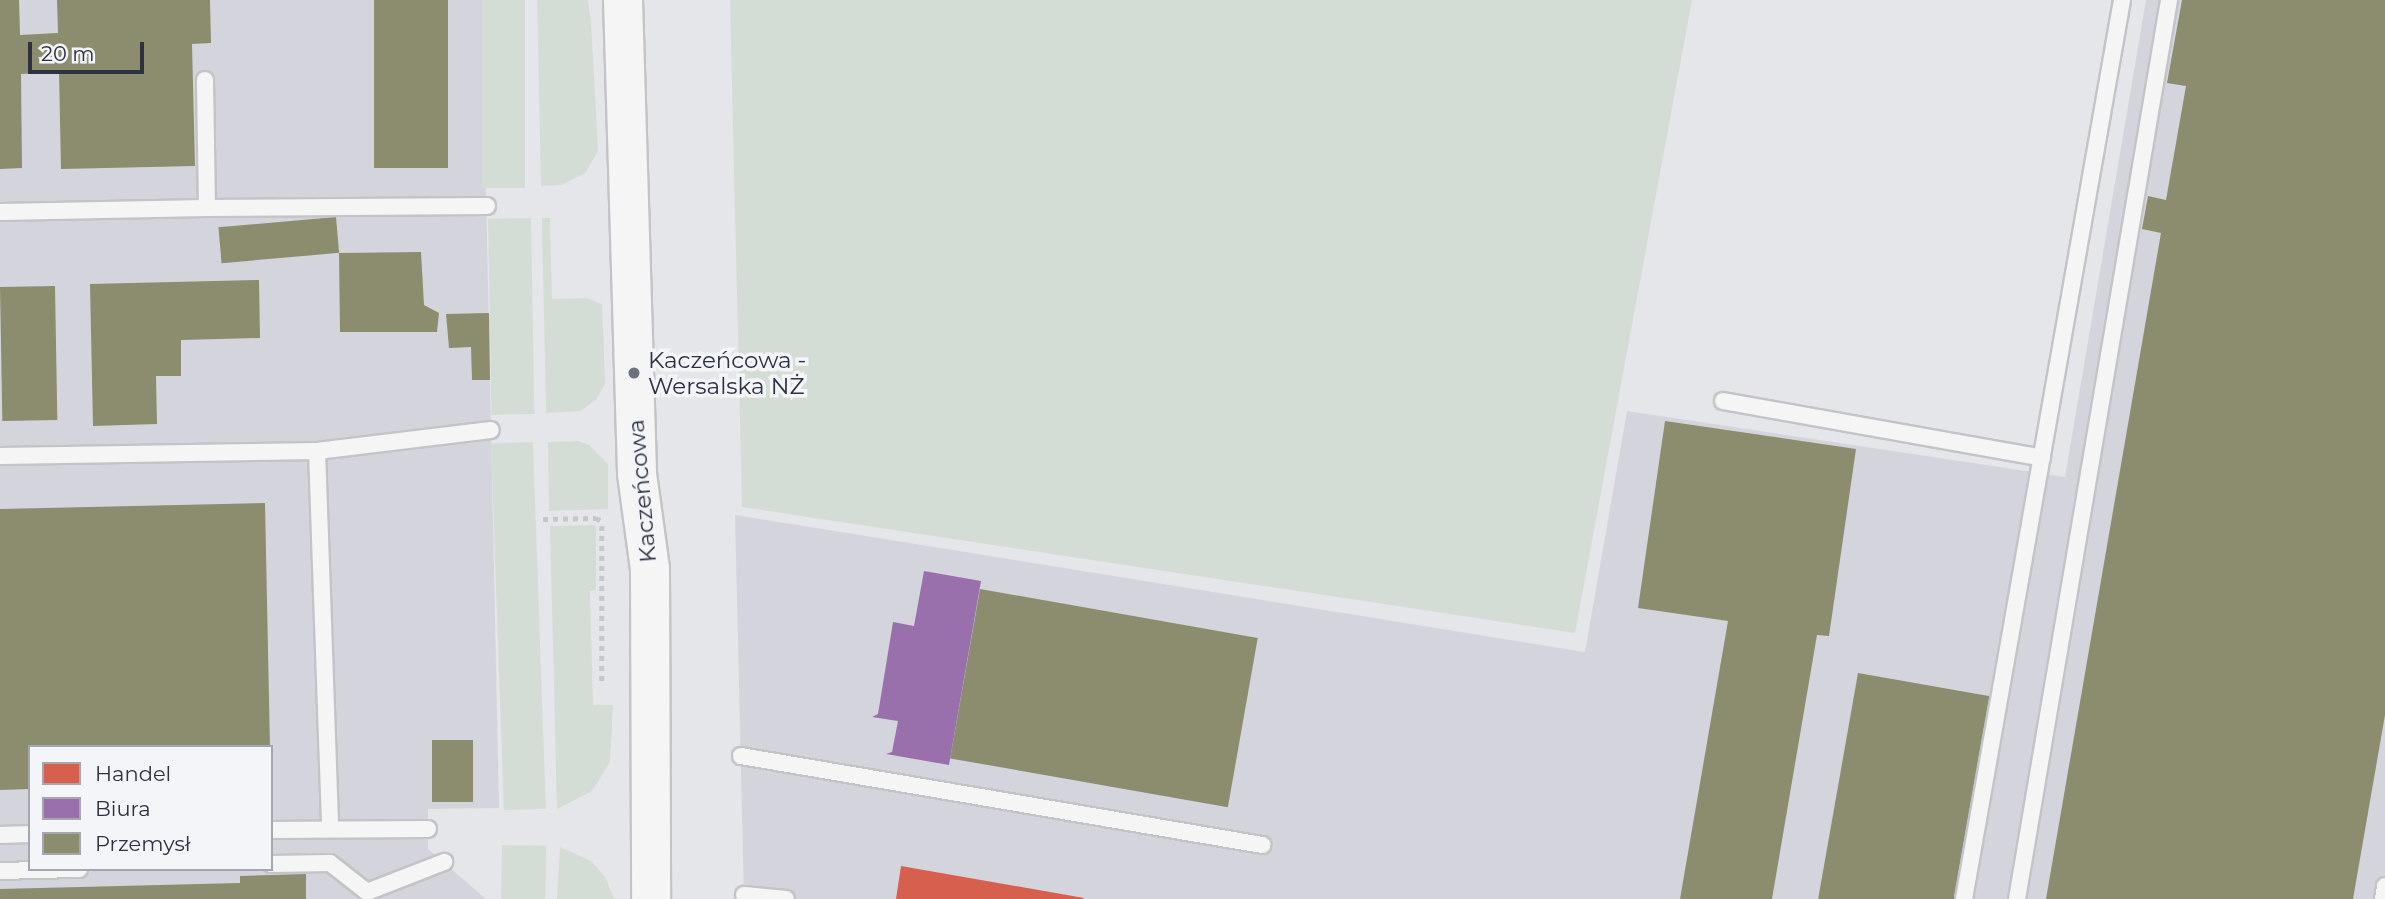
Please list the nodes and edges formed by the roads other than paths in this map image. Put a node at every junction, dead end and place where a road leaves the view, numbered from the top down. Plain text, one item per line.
1 (623, 0) edge
2 (2122, 0) edge
3 (2169, 0) edge
4 (205, 80) dead end
5 (488, 206) dead end
6 (207, 208) junction
7 (0, 212) edge
8 (1723, 401) dead end
9 (491, 430) dead end
10 (317, 450) junction
11 (0, 456) edge
12 (2042, 458) junction
13 (741, 756) dead end
14 (330, 829) junction
15 (428, 829) dead end
16 (273, 830) edge
17 (28, 834) edge
18 (0, 835) edge
19 (1262, 845) dead end
20 (444, 862) dead end
21 (273, 864) edge
22 (28, 870) edge
23 (0, 871) edge
24 (2385, 886) edge
25 (367, 895) edge
26 (744, 895) dead end
27 (651, 899) edge
28 (786, 899) edge
29 (1964, 899) edge
30 (2017, 899) edge
31 (2383, 899) edge

1 - 27 street, Kaczeńcowa
2 - 12 lane
3 - 30 lane
4 - 6 lane
5 - 6 lane
6 - 7 lane
8 - 12 lane
9 - 10 lane
10 - 11 lane
10 - 14 lane
12 - 29 lane
13 - 19 lane
14 - 15 lane
14 - 16 lane
17 - 18 lane
20 - 25 lane
21 - 25 lane
22 - 23 lane
24 - 31 lane
26 - 28 lane

